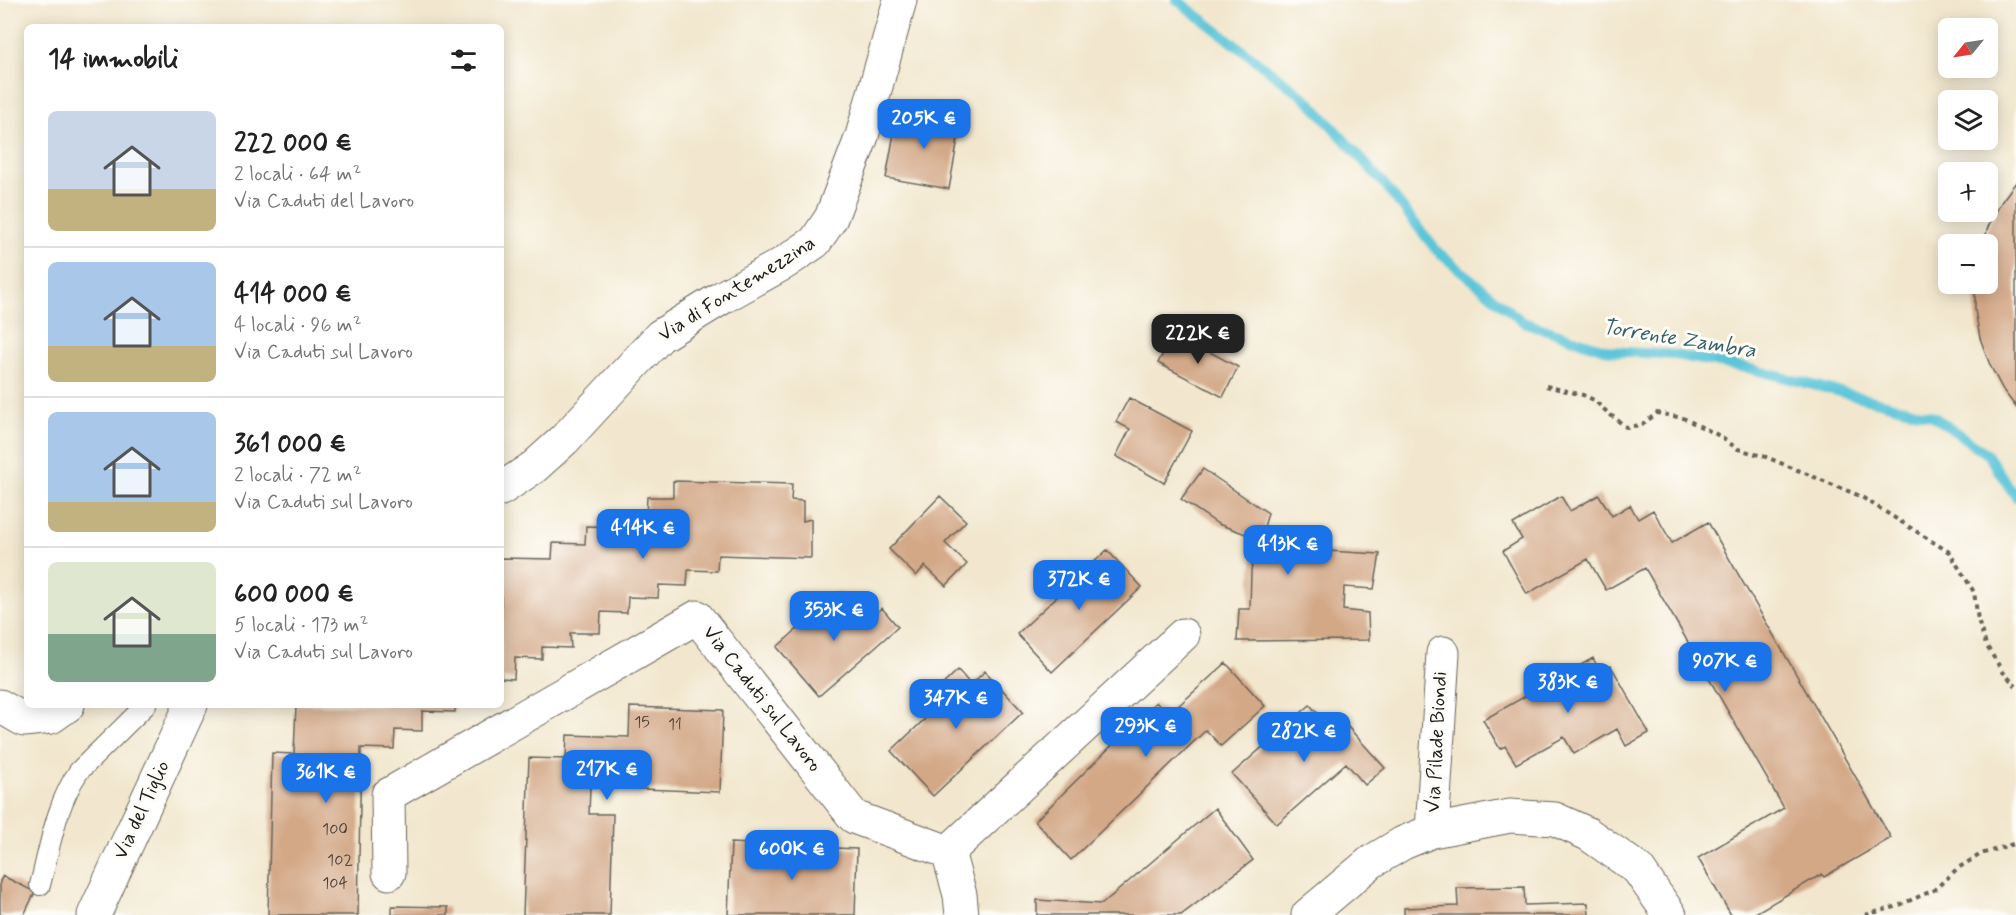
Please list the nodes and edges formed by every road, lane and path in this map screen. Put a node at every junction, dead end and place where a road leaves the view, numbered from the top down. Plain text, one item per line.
1 (900, 0) edge
2 (1546, 386) dead end
3 (504, 487) edge
4 (1183, 635) dead end
5 (1443, 653) dead end
6 (2016, 686) edge
7 (0, 706) edge
8 (64, 708) edge
9 (143, 708) edge
10 (189, 708) edge
11 (1432, 831) junction
12 (2016, 843) edge
13 (948, 852) junction
14 (389, 873) dead end
15 (40, 885) dead end
16 (94, 915) edge
17 (962, 915) edge
18 (1308, 915) edge
19 (1670, 915) edge
20 (1865, 915) edge

1 - 3 street, Via di Fontemezzina
2 - 6 path
4 - 13 street
5 - 11 street, Via Pilade Biondi
7 - 8 street
9 - 15 lane
10 - 16 street, Via del Tiglio
11 - 18 street, Via Pilade Biondi
11 - 19 street, Via Pilade Biondi
12 - 20 path
13 - 14 street, Via Caduti sul Lavoro
13 - 17 street

